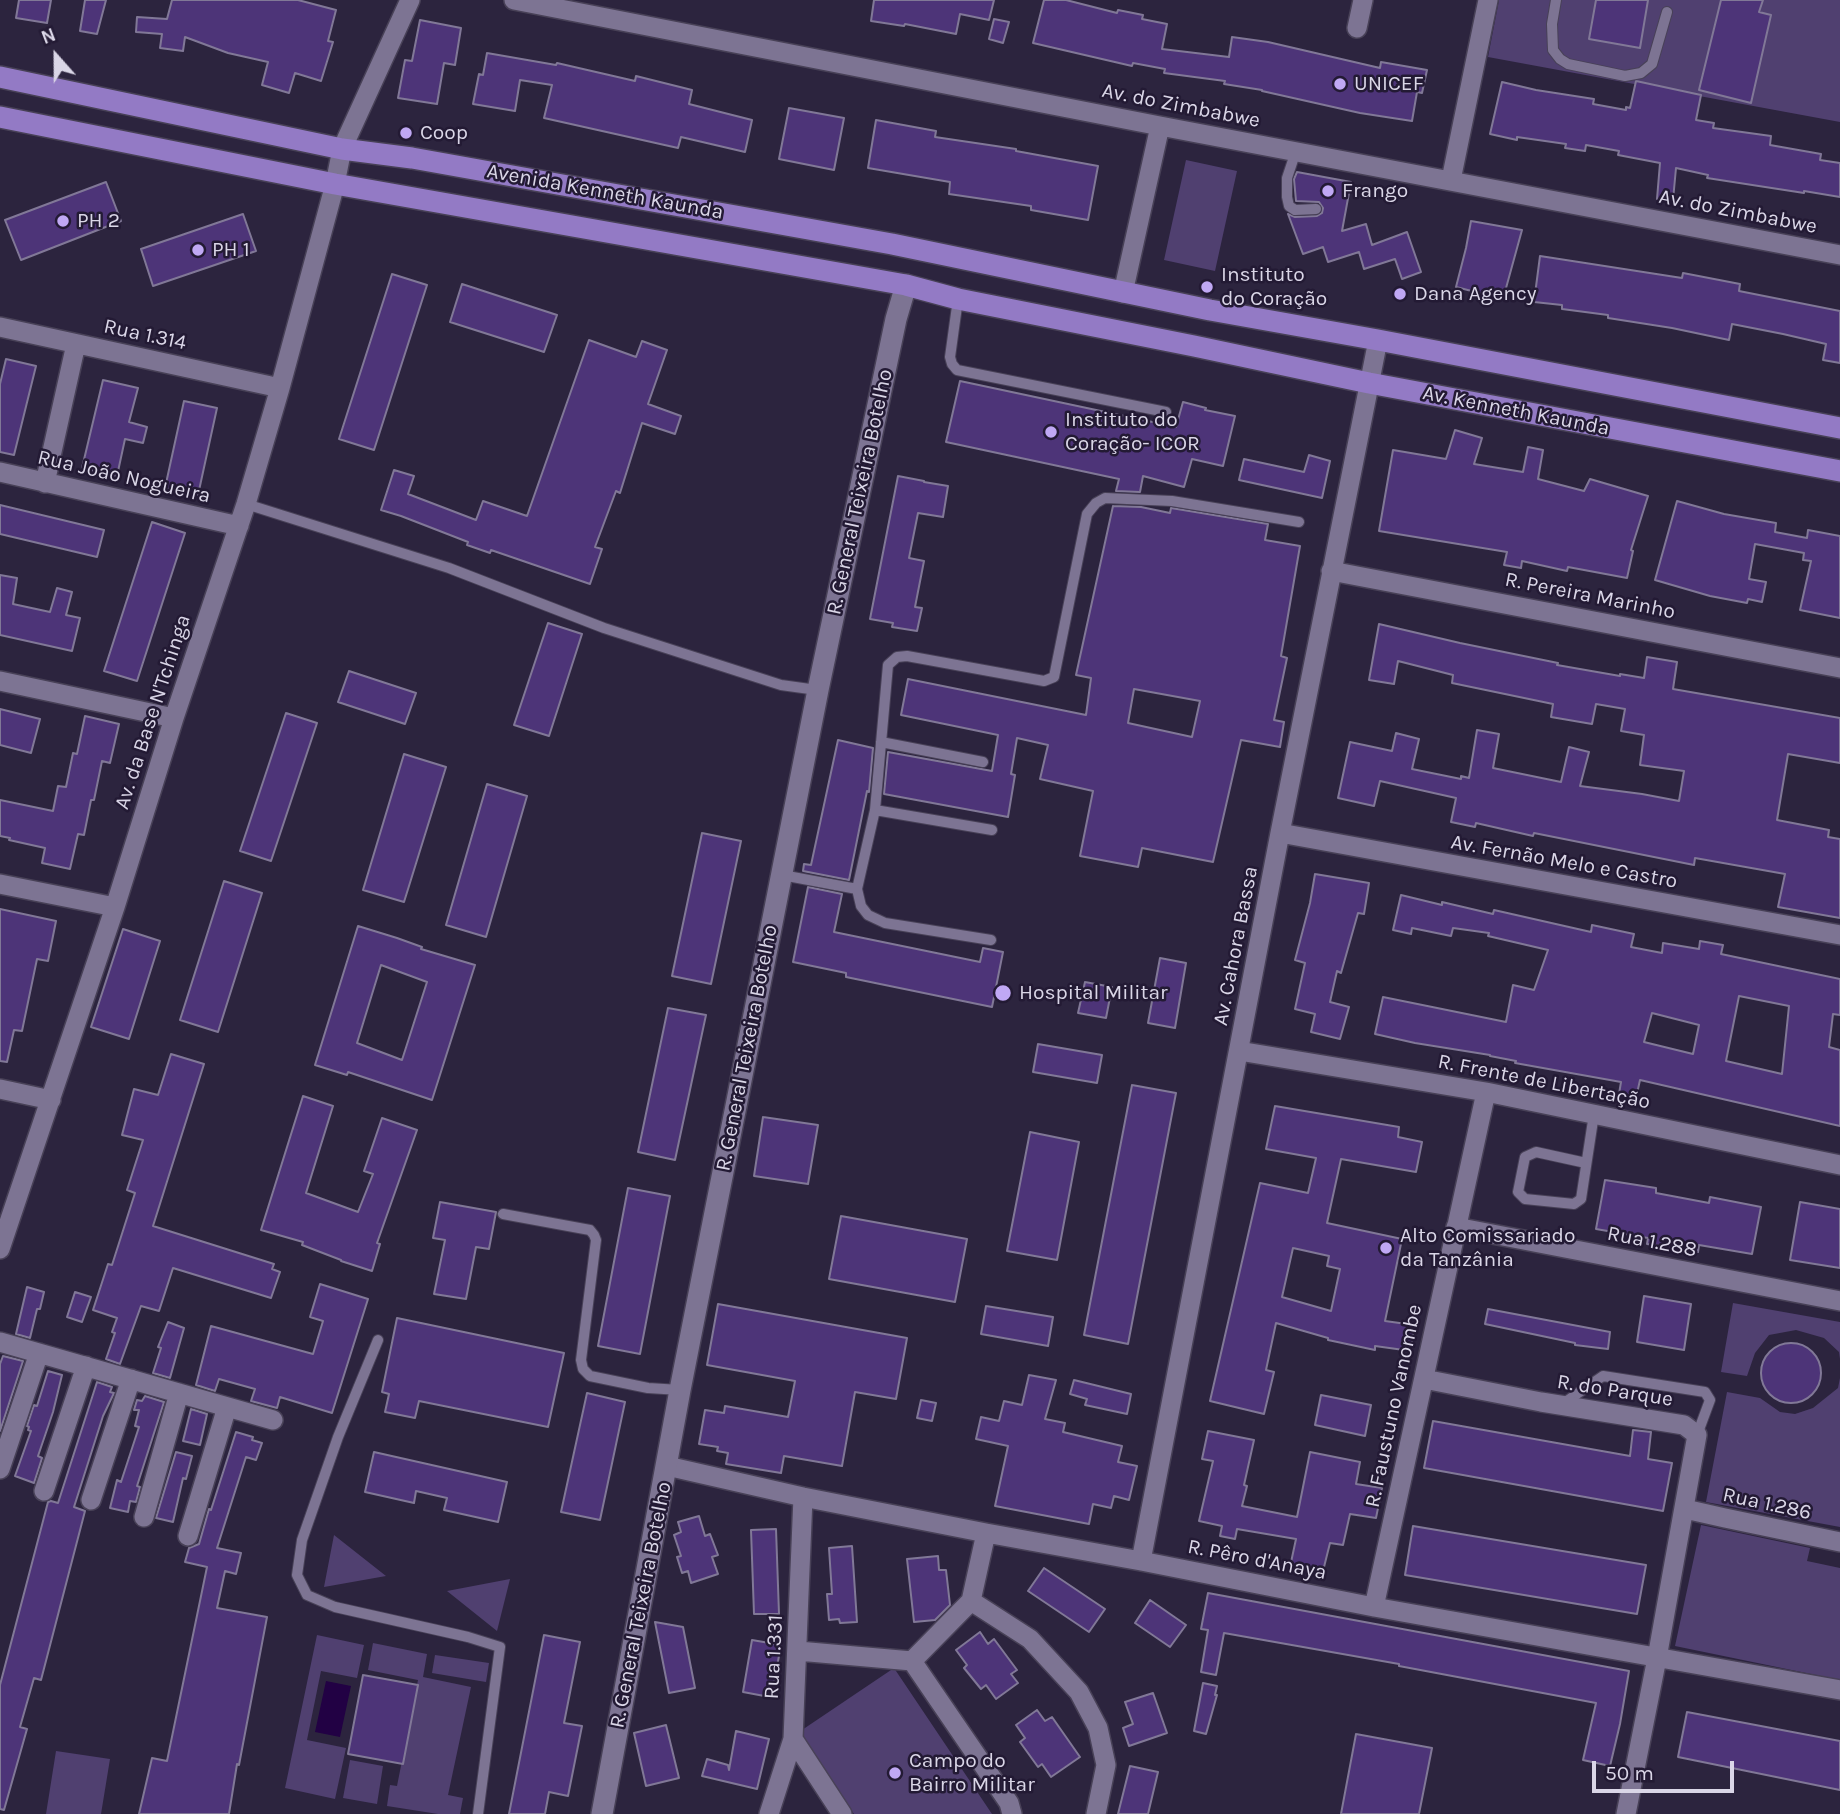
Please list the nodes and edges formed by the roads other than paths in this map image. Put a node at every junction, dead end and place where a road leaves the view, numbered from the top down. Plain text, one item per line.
1 (410, 0) edge
2 (514, 0) edge
3 (1363, 0) edge
4 (1488, 0) edge
5 (1556, 0) edge
6 (1667, 12) dead end
7 (1357, 28) dead end
8 (0, 77) edge
9 (0, 117) edge
10 (1160, 126) junction
11 (342, 149) junction
12 (1296, 151) junction
13 (1451, 180) junction
14 (335, 184) junction
15 (1316, 209) dead end
16 (1840, 255) edge
17 (906, 285) junction
18 (1123, 293) junction
19 (958, 299) junction
20 (1210, 310) joint
21 (0, 327) edge
22 (1378, 340) junction
23 (76, 344) junction
24 (1194, 346) joint
25 (1369, 383) junction
26 (280, 388) junction
27 (1166, 412) dead end
28 (1840, 429) edge
29 (1840, 471) edge
30 (0, 472) edge
31 (45, 483) junction
32 (246, 504) junction
33 (1299, 522) dead end
34 (239, 526) junction
35 (1331, 570) junction
36 (1840, 668) edge
37 (0, 681) edge
38 (818, 690) junction
39 (174, 718) junction
40 (881, 742) junction
41 (983, 762) dead end
42 (875, 810) junction
43 (992, 830) dead end
44 (1280, 833) junction
45 (781, 875) junction
46 (0, 884) edge
47 (857, 889) junction
48 (115, 907) junction
49 (1840, 935) edge
50 (991, 940) dead end
51 (1239, 1051) junction
52 (0, 1089) edge
53 (1486, 1092) junction
54 (51, 1100) junction
55 (1594, 1114) junction
56 (1586, 1163) junction
57 (1840, 1165) edge
58 (503, 1214) dead end
59 (1455, 1227) junction
60 (0, 1248) edge
61 (1840, 1301) edge
62 (378, 1340) dead end
63 (0, 1342) edge
64 (39, 1353) junction
65 (86, 1367) junction
66 (131, 1379) junction
67 (1424, 1379) junction
68 (681, 1390) junction
69 (179, 1393) junction
70 (1561, 1405) junction
71 (227, 1407) junction
72 (273, 1420) dead end
73 (1697, 1436) junction
74 (667, 1466) junction
75 (0, 1469) edge
76 (44, 1491) dead end
77 (803, 1497) junction
78 (91, 1500) dead end
79 (1685, 1509) junction
80 (144, 1517) dead end
81 (986, 1533) junction
82 (188, 1536) dead end
83 (1840, 1542) edge
84 (1142, 1560) junction
85 (971, 1601) junction
86 (1374, 1607) junction
87 (798, 1651) junction
88 (1657, 1658) junction
89 (912, 1661) junction
90 (1840, 1690) edge
91 (793, 1739) junction
92 (478, 1814) edge
93 (602, 1814) edge
94 (769, 1814) edge
95 (842, 1814) edge
96 (1012, 1814) edge
97 (1096, 1814) edge
98 (1626, 1814) edge

1 - 11 street, Av. da Base N'Tchinga
2 - 10 street, Av. do Zimbabwe
3 - 7 street
4 - 13 street
5 - 6 lane
8 - 11 main road, Avenida Kenneth Kaunda
9 - 14 main road, Avenida Kenneth Kaunda
10 - 12 street, Av. do Zimbabwe
10 - 18 street
11 - 14 street, Av. da Base N'Tchinga
11 - 18 main road, Avenida Kenneth Kaunda
12 - 13 street, Av. do Zimbabwe
12 - 15 lane
13 - 16 street, Av. do Zimbabwe
14 - 17 main road, Avenida Kenneth Kaunda
14 - 26 street, Av. da Base N'Tchinga
17 - 19 main road, Avenida Kenneth Kaunda
17 - 38 street, R. General Teixeira Botelho
18 - 20 main road, Avenida Kenneth Kaunda
19 - 24 main road, Avenida Kenneth Kaunda
19 - 27 lane
20 - 22 main road, Av. Kenneth Kaunda
21 - 23 street, Rua 1.314
22 - 25 street, Av. Cahora Bassa
22 - 28 main road, Av. Kenneth Kaunda
23 - 26 street, Rua 1.314
23 - 31 street
24 - 25 main road, Av. Kenneth Kaunda
25 - 29 main road, Av. Kenneth Kaunda
25 - 35 street, Av. Cahora Bassa
26 - 32 street, Av. da Base N'Tchinga
30 - 31 street, Rua João Nogueira
31 - 34 street, Rua João Nogueira
32 - 34 street, Av. da Base N'Tchinga
32 - 38 lane
33 - 40 lane
34 - 39 street, Av. da Base N'Tchinga
35 - 36 street, R. Pereira Marinho
35 - 44 street, Av. Cahora Bassa
37 - 39 street
38 - 45 street, R. General Teixeira Botelho
39 - 48 street, Av. da Base N'Tchinga
40 - 41 lane
40 - 42 lane
42 - 43 lane
42 - 47 lane
44 - 49 street, Av. Fernão Melo e Castro
44 - 51 street, Av. Cahora Bassa
45 - 47 lane
45 - 68 street, R. General Teixeira Botelho
46 - 48 street
47 - 50 lane
48 - 54 street, Av. da Base N'Tchinga
51 - 53 street, R. Frente de Libertação
51 - 84 street, Av. Cahora Bassa
52 - 54 street
53 - 55 street, R. Frente de Libertação
53 - 59 street, R. Faustuno Vanombe
54 - 60 street, Av. da Base N'Tchinga
55 - 56 lane
55 - 57 street, R. Frente de Libertação
56 - 56 lane
58 - 68 lane
59 - 61 street, Rua 1.288
59 - 67 street, R. Faustuno Vanombe
62 - 92 lane
63 - 64 street
64 - 65 street
64 - 75 street
65 - 66 street
65 - 76 street
66 - 69 street
66 - 78 street
67 - 70 street, R. do Parque
67 - 86 street, R. Faustuno Vanombe
68 - 74 street, R. General Teixeira Botelho
69 - 71 street
69 - 80 street
70 - 73 street, R. do Parque
70 - 73 lane
71 - 72 street
71 - 82 street
73 - 79 street
74 - 77 street, R. Pêro d'Anaya
74 - 93 street, R. General Teixeira Botelho
77 - 81 street, R. Pêro d'Anaya
77 - 87 street, Rua 1.331
79 - 83 street, Rua 1.286
79 - 88 street
81 - 84 street, R. Pêro d'Anaya
81 - 85 street
84 - 86 street, R. Pêro d'Anaya
85 - 89 street
85 - 97 street
86 - 88 street, R. Pêro d'Anaya
87 - 89 street
87 - 91 street, Rua 1.331
88 - 90 street, R. Pêro d'Anaya
88 - 98 street
89 - 96 street
91 - 94 street, Rua 1.331
91 - 95 street

